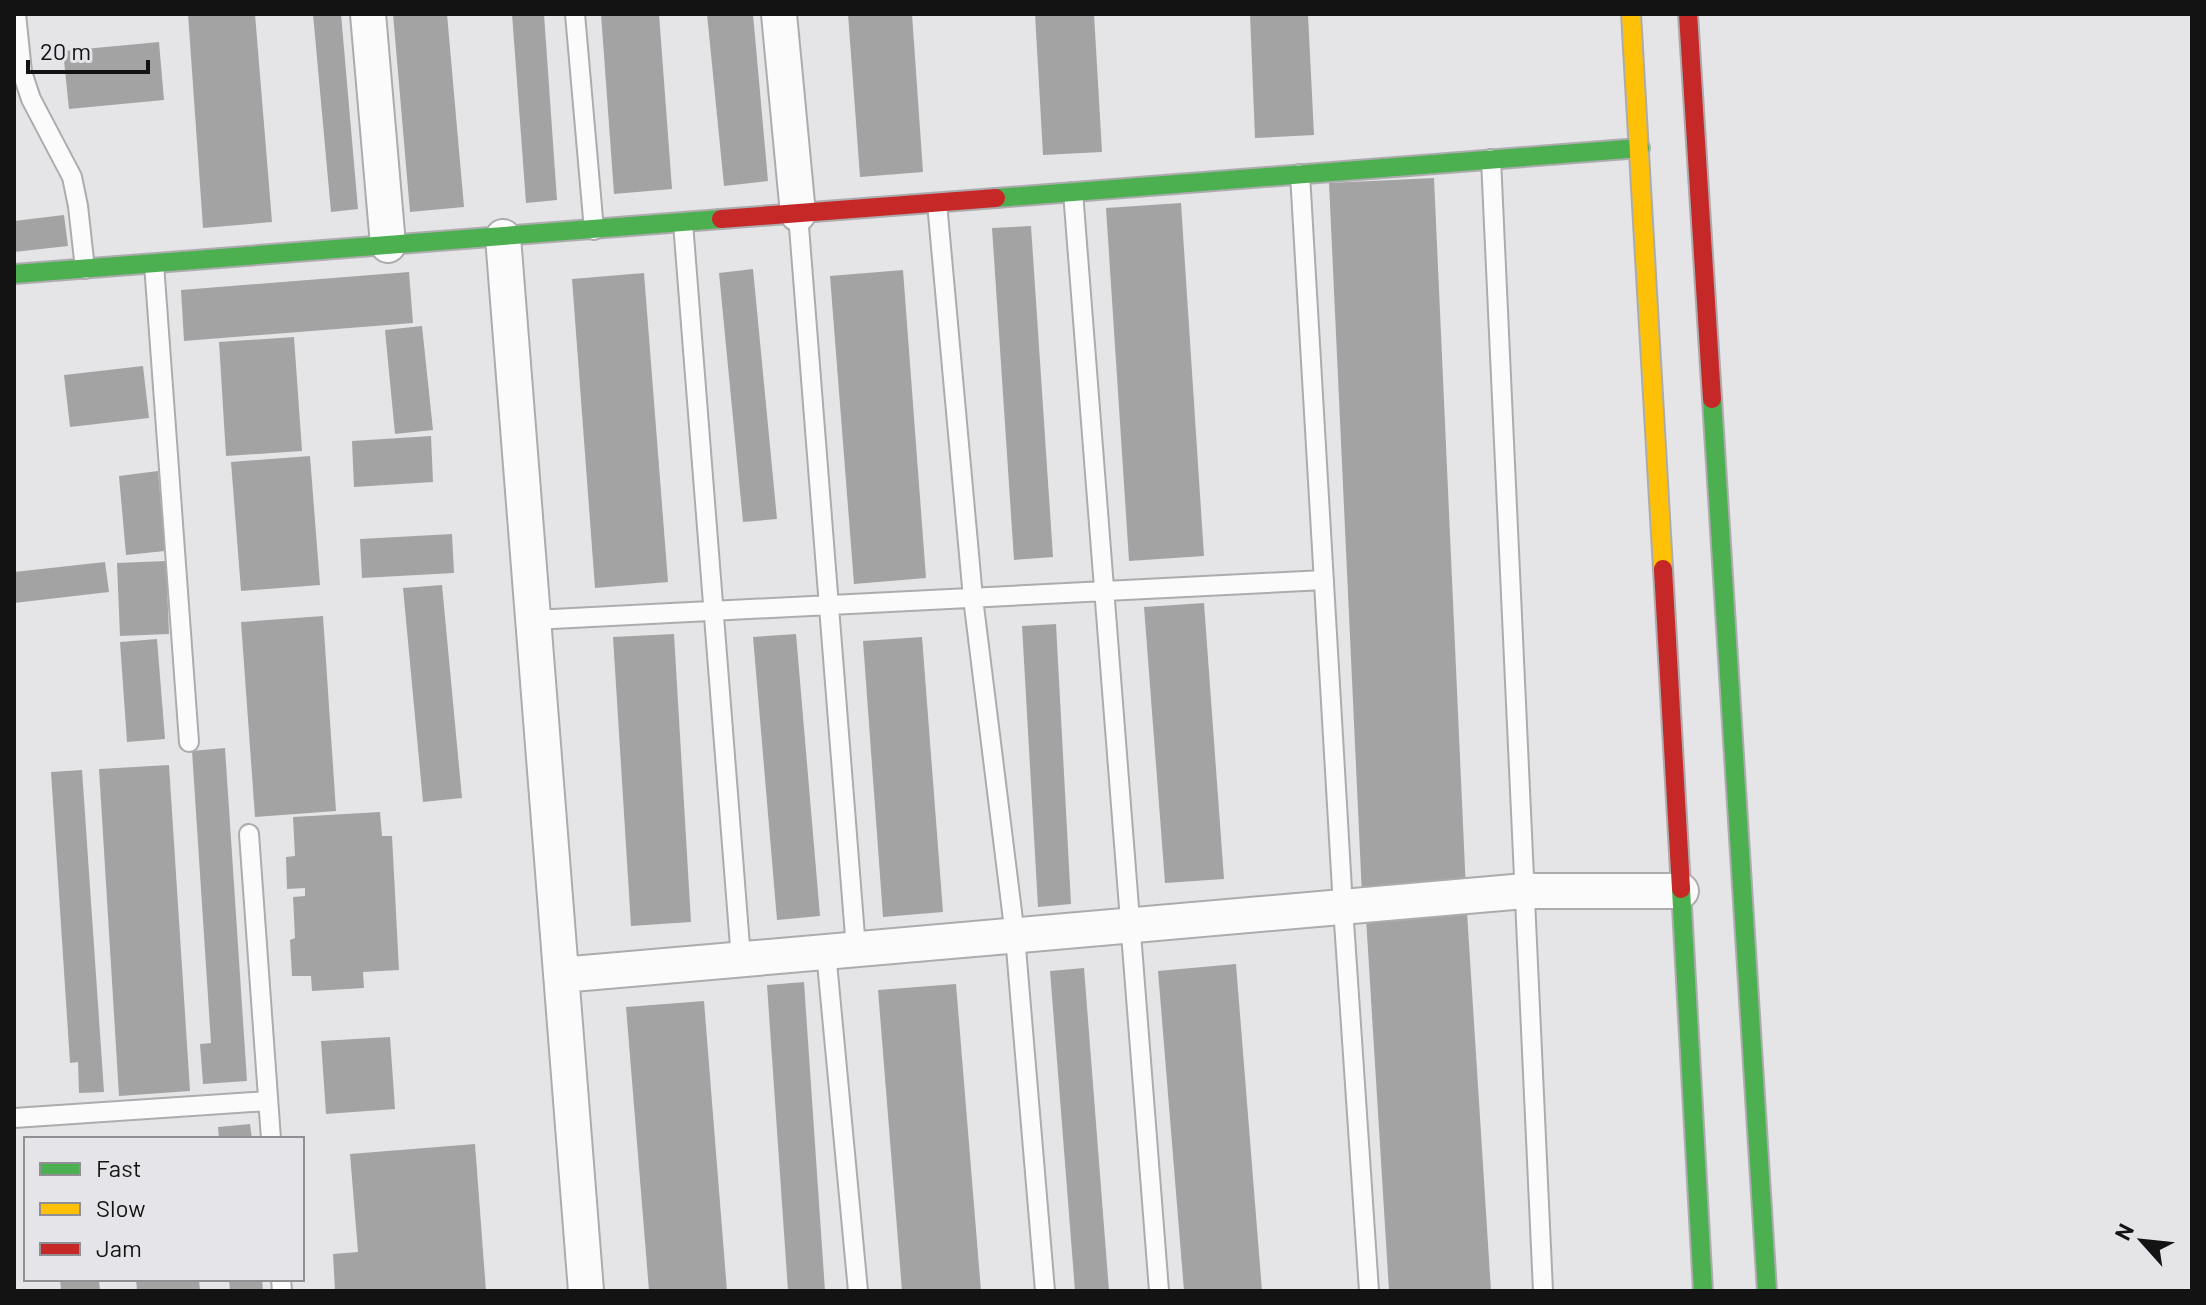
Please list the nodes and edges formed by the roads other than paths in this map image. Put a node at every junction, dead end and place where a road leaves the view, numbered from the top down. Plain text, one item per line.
1 (16, 14) edge
2 (368, 14) edge
3 (575, 14) edge
4 (779, 14) edge
5 (1631, 14) edge
6 (1688, 14) edge
7 (1640, 148) junction
8 (1491, 159) junction
9 (1300, 174) junction
10 (1073, 192) junction
11 (937, 203) junction
12 (798, 214) junction
13 (683, 223) junction
14 (594, 230) junction
15 (503, 237) junction
16 (388, 245) junction
17 (154, 264) junction
18 (85, 269) junction
19 (14, 274) edge
20 (1324, 580) junction
21 (1104, 591) junction
22 (973, 598) junction
23 (829, 605) junction
24 (714, 611) junction
25 (533, 620) junction
26 (189, 742) dead end
27 (249, 834) dead end
28 (1525, 891) junction
29 (1681, 891) junction
30 (1343, 907) junction
31 (1130, 925) junction
32 (1015, 936) junction
33 (841, 950) junction
34 (741, 959) junction
35 (561, 975) junction
36 (268, 1101) junction
37 (14, 1118) edge
38 (271, 1137) edge
39 (586, 1291) edge
40 (858, 1291) edge
41 (1045, 1291) edge
42 (1159, 1291) edge
43 (1369, 1291) edge
44 (1543, 1291) edge
45 (1703, 1291) edge
46 (1767, 1291) edge

1 - 18 lane
2 - 16 street
3 - 14 lane
4 - 12 street
5 - 7 main road
6 - 46 main road
7 - 8 main road
7 - 29 main road
8 - 9 main road
8 - 28 lane
9 - 10 main road
9 - 20 lane
10 - 11 main road
10 - 21 lane
11 - 12 main road
11 - 22 lane
12 - 13 main road
12 - 23 lane
13 - 14 main road
13 - 24 lane
14 - 15 main road
15 - 16 main road
15 - 25 street
16 - 17 main road
17 - 18 main road
17 - 26 lane
18 - 19 main road
20 - 21 lane
20 - 30 lane
21 - 22 lane
21 - 31 lane
22 - 23 lane
22 - 32 lane
23 - 24 lane
23 - 33 lane
24 - 25 lane
24 - 34 lane
25 - 35 street
27 - 36 lane
28 - 29 street
28 - 30 street
28 - 44 lane
29 - 45 main road
30 - 31 street
30 - 43 lane
31 - 32 street
31 - 42 lane
32 - 33 street
32 - 41 lane
33 - 34 street
33 - 40 lane
34 - 35 street
35 - 39 street
36 - 37 lane
36 - 38 lane

